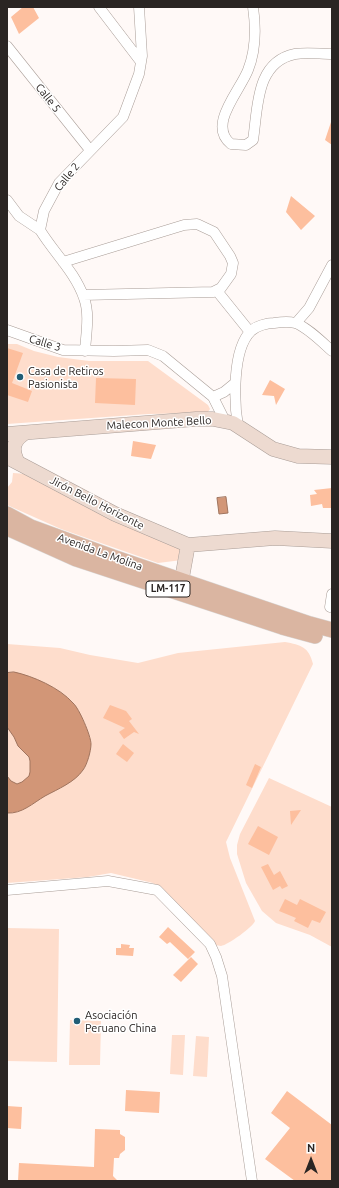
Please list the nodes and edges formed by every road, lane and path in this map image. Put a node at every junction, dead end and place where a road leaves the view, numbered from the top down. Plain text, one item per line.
1 (99, 7) edge
2 (139, 7) edge
3 (253, 7) edge
4 (7, 46) edge
5 (332, 54) edge
6 (141, 62) junction
7 (90, 150) junction
8 (7, 200) edge
9 (40, 230) junction
10 (63, 262) junction
11 (332, 265) edge
12 (217, 291) junction
13 (82, 295) junction
14 (296, 324) junction
15 (7, 330) edge
16 (250, 332) junction
17 (85, 351) junction
18 (332, 351) edge
19 (235, 383) junction
20 (213, 397) junction
21 (231, 423) junction
22 (25, 433) junction
23 (7, 434) edge
24 (332, 457) edge
25 (12, 459) edge
26 (7, 514) edge
27 (7, 528) edge
28 (332, 541) edge
29 (188, 545) junction
30 (179, 586) junction
31 (332, 594) edge
32 (330, 607) dead end
33 (332, 630) edge
34 (332, 641) edge
35 (7, 890) edge
36 (252, 1181) edge

1 - 6 street
2 - 6 street, Calle 2
3 - 5 street
4 - 7 street, Calle 5
6 - 7 street, Calle 2
7 - 9 street, Calle 2
8 - 9 street
9 - 10 street
10 - 12 street
10 - 13 street
11 - 14 street
12 - 13 street
12 - 16 street
13 - 17 street
14 - 16 street
14 - 18 street
15 - 17 street, Calle 3
16 - 19 street
17 - 20 street, Calle 3
19 - 20 street
19 - 21 street
20 - 21 street
21 - 22 street, Malecon Monte Bello
21 - 24 street, Malecon Monte Bello
22 - 23 street, Malecon Monte Bello
22 - 25 street
25 - 29 street, Jirón Bello Horizonte
26 - 30 main road, Avenida La Molina / LM-117
27 - 30 main road, Avenida La Molina / LM-117
28 - 29 street, Jirón Bello Horizonte
29 - 30 street
30 - 33 main road, Avenida La Molina / LM-117
30 - 34 main road, Avenida La Molina / LM-117
31 - 32 street
35 - 36 street

